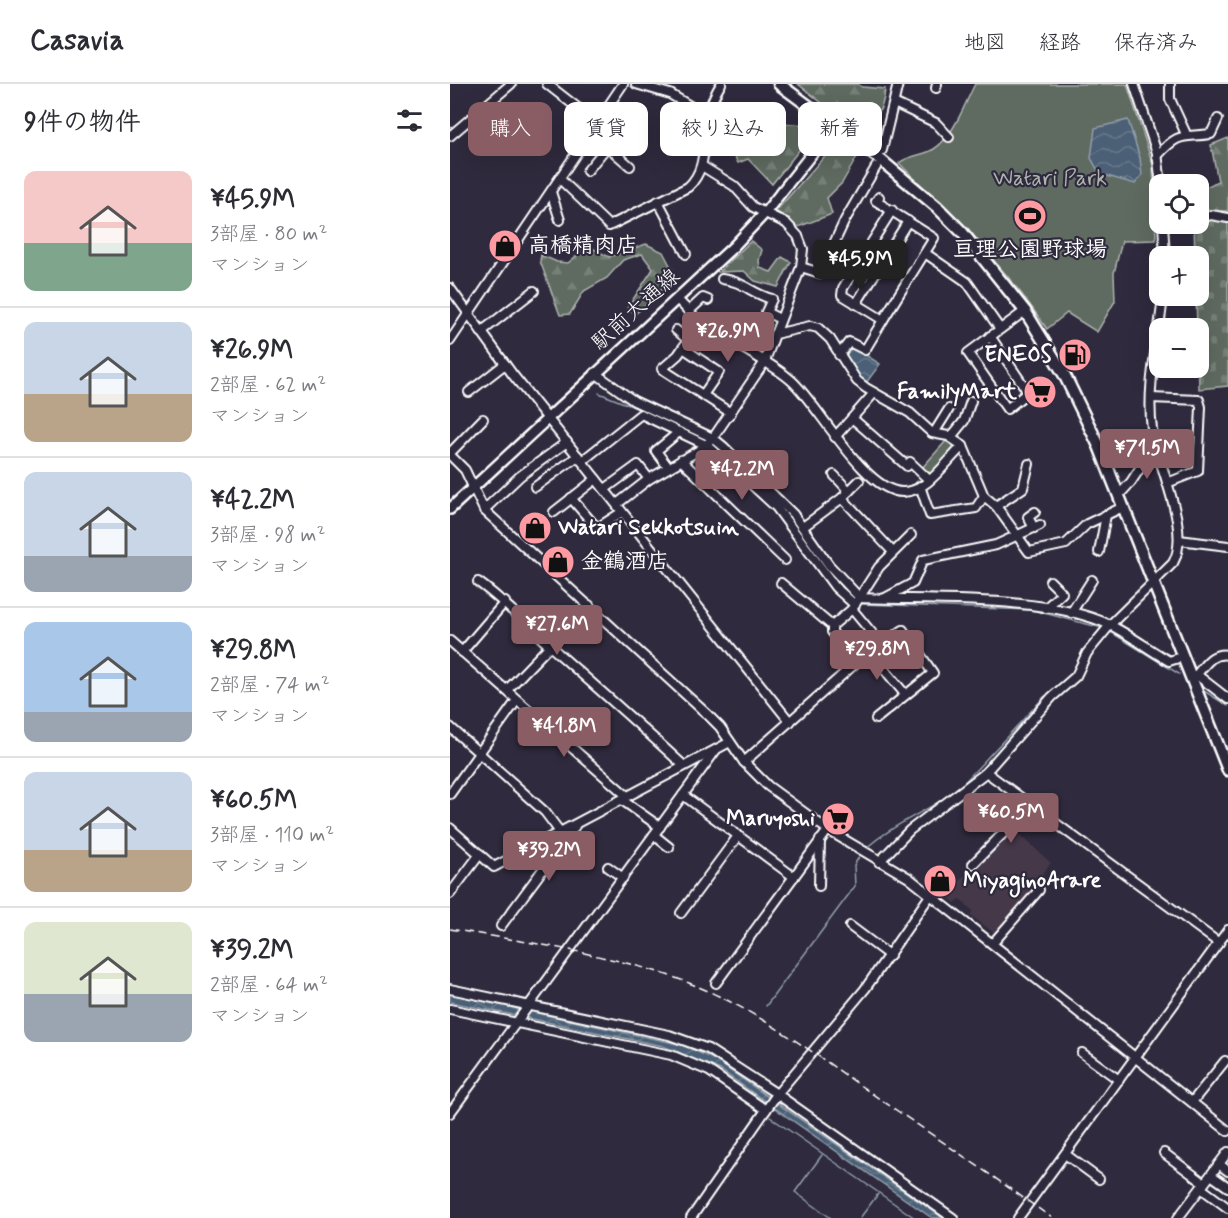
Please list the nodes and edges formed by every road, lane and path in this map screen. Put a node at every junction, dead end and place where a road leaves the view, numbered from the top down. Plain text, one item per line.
1 (511, 84) edge
2 (547, 84) edge
3 (622, 84) edge
4 (636, 84) edge
5 (721, 84) edge
6 (779, 84) edge
7 (898, 84) edge
8 (1134, 84) edge
9 (1170, 84) edge
10 (492, 100) joint
11 (568, 102) edge
12 (610, 102) edge
13 (683, 102) edge
14 (713, 102) edge
15 (802, 102) edge
16 (894, 103) junction
17 (1218, 119) dead end
18 (1186, 134) junction
19 (450, 136) edge
20 (949, 137) dead end
21 (882, 150) dead end
22 (575, 156) edge
23 (599, 156) edge
24 (618, 156) edge
25 (703, 156) edge
26 (810, 156) edge
27 (875, 156) edge
28 (1157, 156) junction
29 (630, 166) dead end
30 (702, 166) junction
31 (876, 167) dead end
32 (587, 171) dead end
33 (1160, 174) edge
34 (560, 179) junction
35 (551, 192) junction
36 (879, 197) dead end
37 (658, 201) junction
38 (892, 210) junction
39 (764, 214) junction
40 (1209, 216) edge
41 (1228, 218) edge
42 (560, 220) dead end
43 (908, 221) junction
44 (686, 254) dead end
45 (925, 254) junction
46 (801, 267) junction
47 (722, 279) dead end
48 (450, 288) edge
49 (534, 291) dead end
50 (677, 299) junction
51 (708, 300) dead end
52 (856, 304) junction
53 (1162, 306) edge
54 (688, 311) junction
55 (1025, 311) junction
56 (469, 315) junction
57 (780, 319) junction
58 (883, 320) junction
59 (730, 321) dead end
60 (700, 323) junction
61 (744, 326) dead end
62 (1000, 329) junction
63 (676, 330) dead end
64 (481, 332) junction
65 (776, 334) junction
66 (720, 336) junction
67 (990, 336) junction
68 (688, 340) junction
69 (450, 341) edge
70 (732, 343) junction
71 (683, 348) junction
72 (839, 355) junction
73 (764, 363) junction
74 (505, 364) junction
75 (595, 373) junction
76 (469, 392) dead end
77 (874, 393) junction
78 (703, 395) junction
79 (1151, 398) junction
80 (971, 401) dead end
81 (949, 409) dead end
82 (731, 413) junction
83 (547, 417) junction
84 (852, 418) junction
85 (483, 419) dead end
86 (679, 432) junction
87 (934, 433) junction
88 (835, 437) junction
89 (951, 437) junction
90 (713, 438) junction
91 (567, 442) junction
92 (705, 445) junction
93 (1155, 445) junction
94 (963, 446) junction
95 (450, 454) edge
96 (580, 458) junction
97 (681, 460) junction
98 (1029, 464) dead end
99 (668, 467) junction
100 (834, 475) dead end
101 (596, 479) junction
102 (650, 479) junction
103 (929, 480) junction
104 (859, 481) dead end
105 (1167, 483) junction
106 (472, 486) junction
107 (920, 486) junction
108 (536, 487) dead end
109 (605, 489) junction
110 (849, 491) junction
111 (1119, 495) junction
112 (984, 496) junction
113 (572, 498) junction
114 (842, 498) junction
115 (617, 504) junction
116 (996, 506) junction
117 (1123, 507) junction
118 (450, 509) edge
119 (484, 510) junction
120 (554, 512) dead end
121 (622, 512) junction
122 (1035, 512) dead end
123 (1106, 515) junction
124 (803, 527) junction
125 (911, 535) dead end
126 (1016, 537) junction
127 (1179, 540) junction
128 (1228, 546) edge
129 (893, 552) junction
130 (1100, 552) dead end
131 (785, 560) dead end
132 (1092, 579) dead end
133 (1050, 581) dead end
134 (478, 582) dead end
135 (1154, 582) junction
136 (781, 583) dead end
137 (883, 599) junction
138 (505, 602) junction
139 (856, 604) junction
140 (589, 605) junction
141 (1046, 608) junction
142 (1071, 613) junction
143 (1110, 625) junction
144 (832, 626) junction
145 (450, 641) edge
146 (881, 644) junction
147 (550, 646) junction
148 (462, 652) junction
149 (870, 652) junction
150 (1228, 655) edge
151 (1182, 657) junction
152 (857, 662) junction
153 (1194, 677) junction
154 (507, 690) junction
155 (904, 693) junction
156 (1228, 699) edge
157 (517, 700) junction
158 (876, 719) dead end
159 (790, 722) junction
160 (450, 727) edge
161 (730, 742) junction
162 (716, 750) junction
163 (480, 753) junction
164 (744, 762) junction
165 (684, 766) junction
166 (1228, 770) edge
167 (986, 772) junction
168 (450, 794) edge
169 (683, 795) junction
170 (624, 798) junction
171 (1031, 805) junction
172 (578, 823) junction
173 (660, 827) junction
174 (450, 828) edge
175 (828, 830) junction
176 (560, 832) junction
177 (654, 835) junction
178 (738, 836) junction
179 (820, 840) junction
180 (669, 847) dead end
181 (480, 854) junction
182 (879, 862) junction
183 (973, 864) dead end
184 (608, 867) dead end
185 (794, 877) junction
186 (623, 878) junction
187 (819, 886) dead end
188 (1039, 890) dead end
189 (450, 894) edge
190 (931, 894) junction
191 (681, 913) dead end
192 (501, 926) dead end
193 (850, 926) dead end
194 (1228, 930) edge
195 (993, 943) junction
196 (1219, 943) junction
197 (890, 956) junction
198 (716, 983) dead end
199 (450, 989) edge
200 (528, 1007) junction
201 (450, 1009) edge
202 (518, 1021) junction
203 (1082, 1053) dead end
204 (1135, 1057) junction
205 (1225, 1061) dead end
206 (1119, 1080) junction
207 (776, 1095) junction
208 (1192, 1102) junction
209 (766, 1109) junction
210 (450, 1113) edge
211 (1228, 1131) edge
212 (1228, 1152) edge
213 (1164, 1153) dead end
214 (1065, 1154) junction
215 (1219, 1164) junction
216 (1228, 1171) edge
217 (1211, 1175) junction
218 (1099, 1179) dead end
219 (1203, 1185) junction
220 (1228, 1187) edge
221 (1228, 1208) edge
222 (692, 1218) edge
223 (953, 1218) edge
224 (1018, 1218) edge
225 (1178, 1218) edge

1 - 10 street
2 - 11 street
3 - 12 street
4 - 13 street
5 - 14 street
6 - 15 highway
7 - 16 street
8 - 28 street
9 - 18 street
10 - 19 street
16 - 20 street
16 - 21 street
17 - 18 street
18 - 28 street
22 - 34 street
23 - 32 street
24 - 29 street
25 - 30 street
26 - 39 main road, 駅前大通線
27 - 55 highway
28 - 33 street
30 - 37 street
30 - 39 street
31 - 46 street
34 - 35 street
34 - 37 street
35 - 42 street
35 - 56 street
36 - 38 street
37 - 44 street
38 - 43 street
38 - 52 street
39 - 46 street
39 - 50 main road, 駅前大通線
40 - 41 street
43 - 45 street
43 - 52 street
45 - 58 street
45 - 62 street
46 - 57 street
47 - 57 street
48 - 56 street
49 - 64 street
50 - 54 street
50 - 75 main road, 駅前大通線
51 - 54 street
52 - 58 street
53 - 79 street
54 - 60 street
55 - 62 street
55 - 111 highway
56 - 64 street
56 - 69 street
57 - 65 street
58 - 72 street
59 - 66 street
60 - 66 street
60 - 68 street
61 - 70 street
62 - 67 street
63 - 68 street
64 - 74 street
65 - 72 street
65 - 73 street
66 - 70 street
67 - 67 street
68 - 71 street
70 - 73 street
71 - 78 street
71 - 78 street
72 - 77 street
73 - 82 street
73 - 88 street
74 - 76 street
74 - 83 street
75 - 83 main road, 駅前大通線
75 - 90 street
77 - 84 street
77 - 87 street
78 - 82 street
79 - 93 street
79 - 105 street
80 - 89 street
81 - 87 street
82 - 90 street
83 - 91 street
83 - 106 main road, 駅前大通線
84 - 88 street
84 - 103 street
85 - 95 street
86 - 92 street
86 - 96 street
86 - 99 street
87 - 89 street
88 - 107 street
89 - 94 street
90 - 92 street
90 - 124 street
91 - 96 street
91 - 119 street
92 - 97 street
92 - 139 street
93 - 105 street
93 - 111 street
94 - 103 street
94 - 112 street
95 - 106 street
96 - 101 street
96 - 108 street
97 - 99 street
97 - 131 street
98 - 116 street
99 - 102 street
100 - 110 street
101 - 109 street
101 - 113 street
102 - 109 street
102 - 115 street
103 - 107 street
104 - 110 street
105 - 127 street
106 - 118 main road, 駅前大通線
106 - 119 street
107 - 112 street
109 - 115 street
110 - 114 street
111 - 117 highway
112 - 116 street
113 - 120 street
113 - 121 street
114 - 124 street
114 - 129 street
115 - 121 street
116 - 126 street
117 - 123 street
117 - 135 highway
119 - 140 street
121 - 159 street
122 - 126 street
123 - 126 street
123 - 130 street
124 - 139 street
125 - 129 street
126 - 137 street
127 - 128 street
127 - 135 street
129 - 139 street
132 - 142 street
133 - 141 street
134 - 138 street
135 - 143 street
135 - 151 highway
136 - 144 street
137 - 139 street
137 - 141 street
138 - 147 street
138 - 148 street
139 - 144 street
139 - 146 street
140 - 147 street
140 - 161 street
141 - 142 street
142 - 143 street
143 - 151 street
143 - 167 street
144 - 152 street
145 - 148 street
146 - 149 street
146 - 155 street
147 - 154 street
147 - 165 street
148 - 154 street
149 - 152 street
149 - 155 street
150 - 153 street
151 - 153 highway
152 - 159 street
153 - 156 street
153 - 166 highway
154 - 157 street
155 - 158 street
157 - 163 street
157 - 170 street
159 - 164 street
160 - 163 street
161 - 162 street
161 - 164 street
162 - 165 street
162 - 169 street
163 - 168 street
163 - 176 street
164 - 175 street
165 - 170 street
167 - 171 street
167 - 182 street
169 - 173 street
169 - 178 street
170 - 172 street
170 - 173 street
171 - 183 street
171 - 196 street
172 - 176 street
172 - 192 street
173 - 177 street
174 - 181 street
175 - 179 street
175 - 182 street
176 - 181 street
177 - 180 street
177 - 186 street
178 - 185 street
178 - 191 street
179 - 185 street
179 - 187 street
181 - 189 street
182 - 190 street
184 - 186 street
185 - 198 street
186 - 200 street
188 - 195 street
190 - 195 street
190 - 197 street
193 - 197 street
194 - 196 street
195 - 204 street
196 - 204 street
197 - 207 street
199 - 200 street
200 - 202 street
200 - 207 street
201 - 202 street
202 - 209 street
202 - 210 street
203 - 206 street
204 - 206 street
204 - 208 street
205 - 208 street
206 - 214 street
207 - 209 street
207 - 223 street
208 - 211 street
209 - 222 street
212 - 215 street
213 - 219 street
214 - 218 street
214 - 224 street
215 - 216 street
215 - 217 street
217 - 219 street
217 - 220 street
219 - 221 street
219 - 225 street

